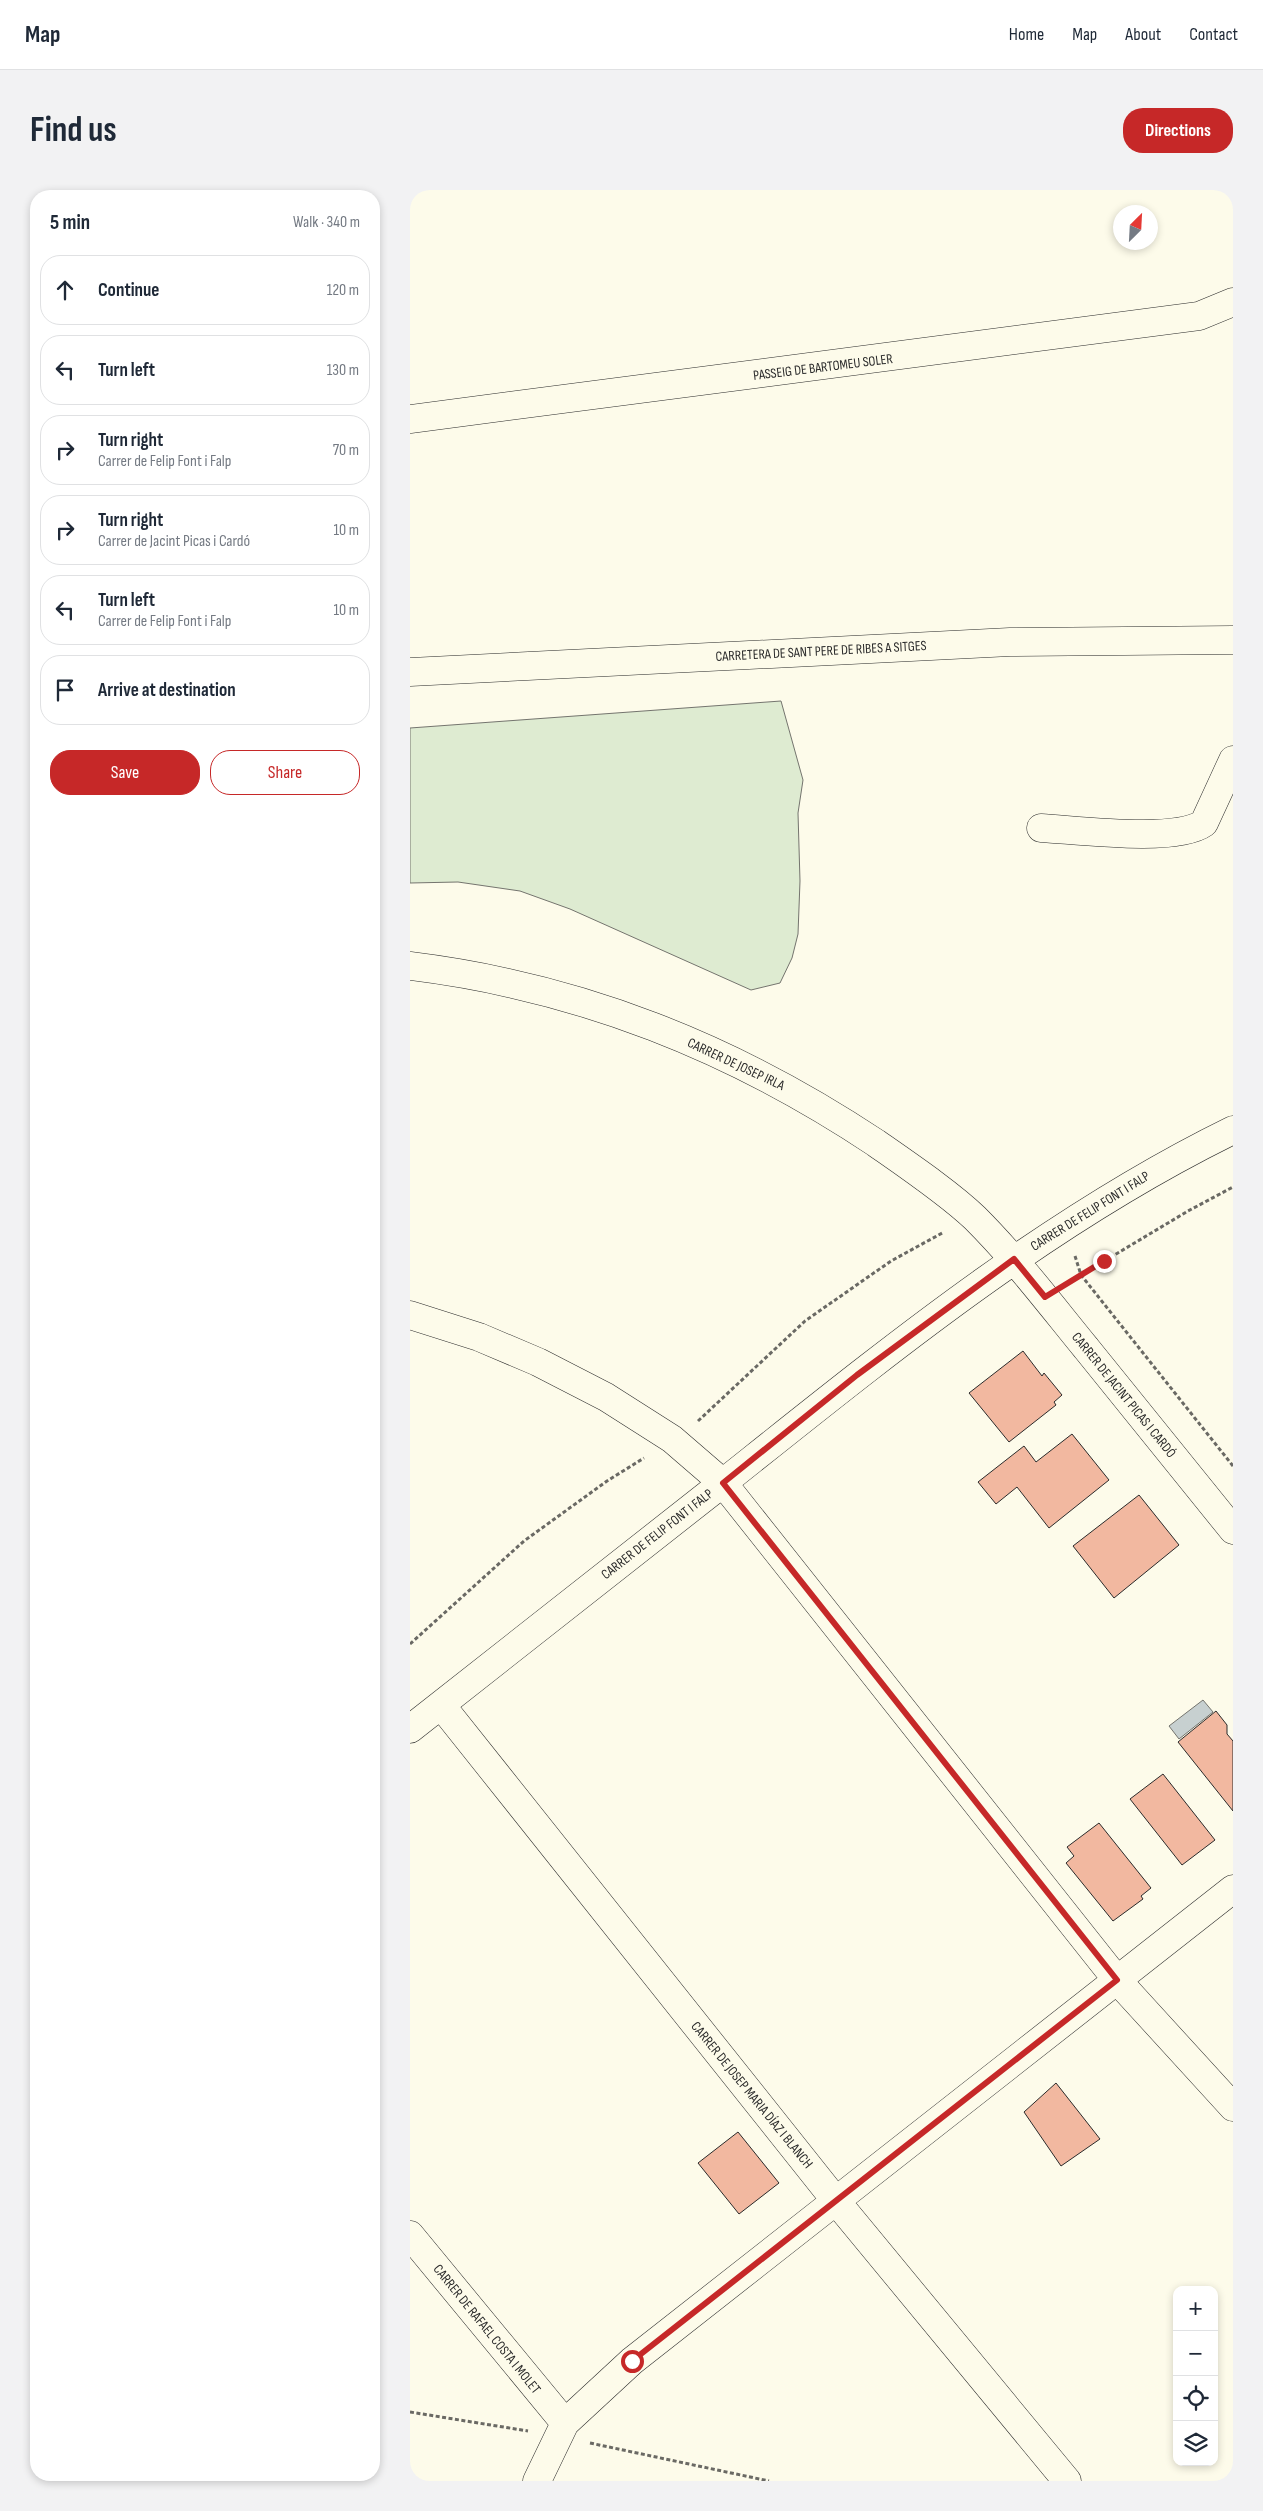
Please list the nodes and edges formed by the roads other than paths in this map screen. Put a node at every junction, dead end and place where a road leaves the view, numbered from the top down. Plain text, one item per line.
1 (1233, 302) edge
2 (410, 419) edge
3 (1233, 640) edge
4 (410, 672) edge
5 (1233, 760) edge
6 (1224, 803) edge
7 (1042, 828) dead end
8 (410, 966) edge
9 (1233, 1130) edge
10 (1014, 1259) junction
11 (410, 1315) edge
12 (723, 1483) junction
13 (1233, 1530) edge
14 (441, 1705) junction
15 (410, 1729) edge
16 (1233, 1889) edge
17 (1117, 1980) junction
18 (1233, 2107) edge
19 (836, 2201) junction
20 (410, 2234) edge
21 (564, 2423) junction
22 (536, 2481) edge
23 (1067, 2481) edge

1 - 2 street, PASSEIG DE BARTOMEU SOLER
3 - 4 street, CARRETERA DE SANT PERE DE RIBES A SITGES
5 - 6 street
6 - 7 street
8 - 10 street, CARRER DE JOSEP IRLA
9 - 10 street, CARRER DE FELIP FONT I FALP
10 - 12 street, CARRER DE FELIP FONT I FALP
10 - 13 street, CARRER DE JACINT PICAS I CARDÓ
11 - 12 street
12 - 14 street, CARRER DE FELIP FONT I FALP
12 - 17 street
14 - 15 street, CARRER DE FELIP FONT I FALP
14 - 19 street, CARRER DE JOSEP MARIA DÍAZ I BLANCH
16 - 17 street
17 - 18 street
17 - 19 street
19 - 21 street
19 - 23 street, CARRER DE JOSEP MARIA DÍAZ I BLANCH
20 - 21 street, CARRER DE RAFAEL COSTA I MOLET
21 - 22 street

